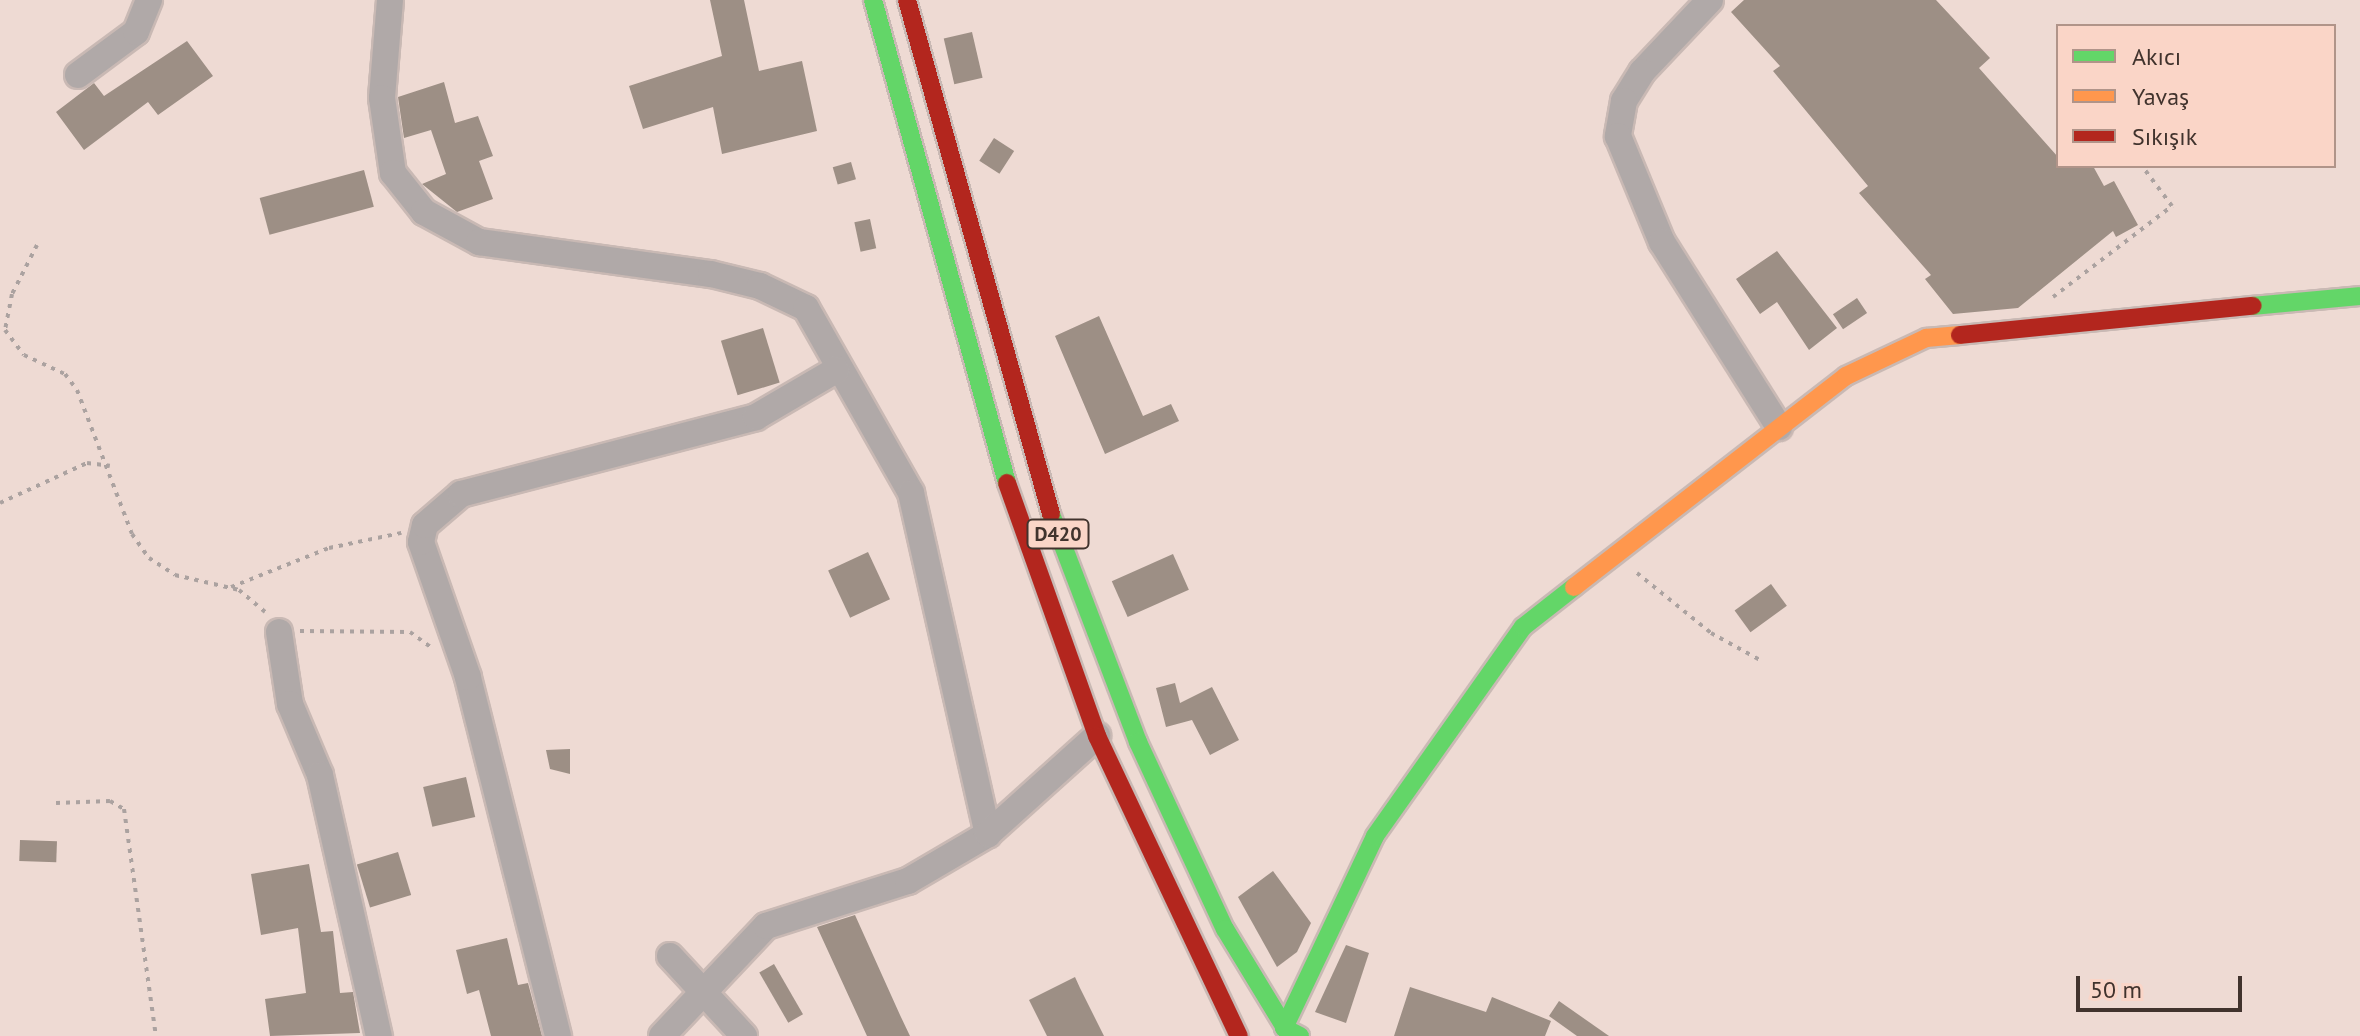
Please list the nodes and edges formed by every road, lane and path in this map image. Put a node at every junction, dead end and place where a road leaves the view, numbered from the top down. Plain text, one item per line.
1 (149, 0) edge
2 (873, 0) edge
3 (907, 0) edge
4 (1710, 0) edge
5 (393, 2) edge
6 (78, 75) dead end
7 (2144, 168) edge
8 (37, 245) dead end
9 (2360, 296) edge
10 (2042, 305) dead end
11 (836, 370) junction
12 (1779, 427) junction
13 (110, 466) junction
14 (0, 503) edge
15 (424, 531) junction
16 (1615, 555) junction
17 (230, 587) junction
18 (279, 632) junction
19 (440, 661) dead end
20 (1762, 661) dead end
21 (1097, 736) junction
22 (56, 803) dead end
23 (988, 834) junction
24 (670, 956) dead end
25 (710, 993) junction
26 (1291, 1033) edge
27 (156, 1036) edge
28 (379, 1036) edge
29 (558, 1036) edge
30 (662, 1036) edge
31 (744, 1036) edge
32 (1239, 1036) edge

1 - 6 street
2 - 21 main road, D420
3 - 26 main road, D420
4 - 12 street
5 - 11 street
7 - 10 path
8 - 13 path
9 - 12 main road
11 - 15 street
11 - 23 street
12 - 16 main road
13 - 14 path
13 - 17 path
15 - 17 path
15 - 29 street
16 - 20 path
16 - 26 main road
17 - 18 path
18 - 19 path
18 - 28 street
21 - 23 street
21 - 32 main road, D420
22 - 27 path
23 - 25 street
24 - 25 street
25 - 30 street
25 - 31 street

